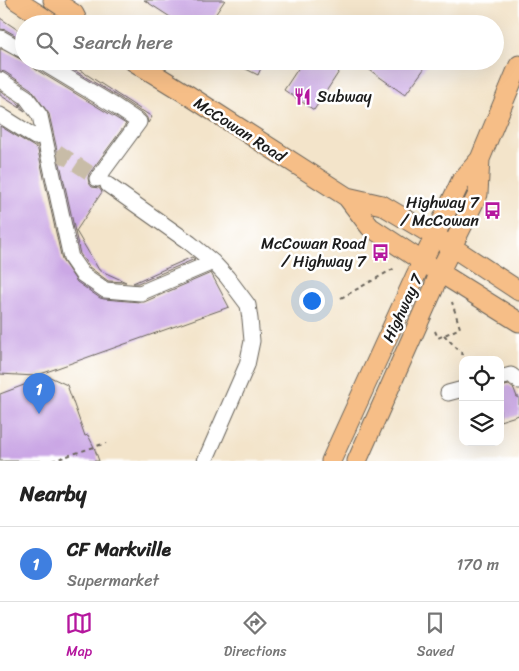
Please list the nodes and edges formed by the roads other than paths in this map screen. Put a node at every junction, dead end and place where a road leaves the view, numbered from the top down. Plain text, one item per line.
1 (16, 0) edge
2 (53, 0) edge
3 (39, 15) edge
4 (74, 15) edge
5 (0, 40) edge
6 (15, 46) edge
7 (519, 65) edge
8 (55, 70) edge
9 (148, 70) edge
10 (0, 80) edge
11 (0, 114) edge
12 (35, 137) tunnel mouth
13 (480, 159) junction
14 (347, 197) junction
15 (435, 237) junction
16 (452, 247) junction
17 (213, 262) junction
18 (423, 262) junction
19 (440, 273) junction
20 (519, 291) edge
21 (519, 322) edge
22 (504, 377) edge
23 (519, 381) edge
24 (205, 461) edge
25 (331, 461) edge
26 (357, 461) edge

1 - 3 main road
2 - 4 main road
5 - 6 lane
7 - 13 main road, Highway 7
8 - 17 lane
9 - 14 main road, McCowan Road
10 - 17 lane
11 - 12 lane
13 - 15 main road, Highway 7
13 - 16 main road, Highway 7
14 - 15 main road, McCowan Road
14 - 18 main road, McCowan Road
15 - 16 main road, McCowan Road
15 - 18 main road, Highway 7
16 - 19 main road, Highway 7
16 - 20 main road, McCowan Road
17 - 24 lane
18 - 19 main road, McCowan Road
18 - 25 main road, Highway 7
19 - 21 main road, McCowan Road
19 - 26 main road, Highway 7
22 - 23 lane

